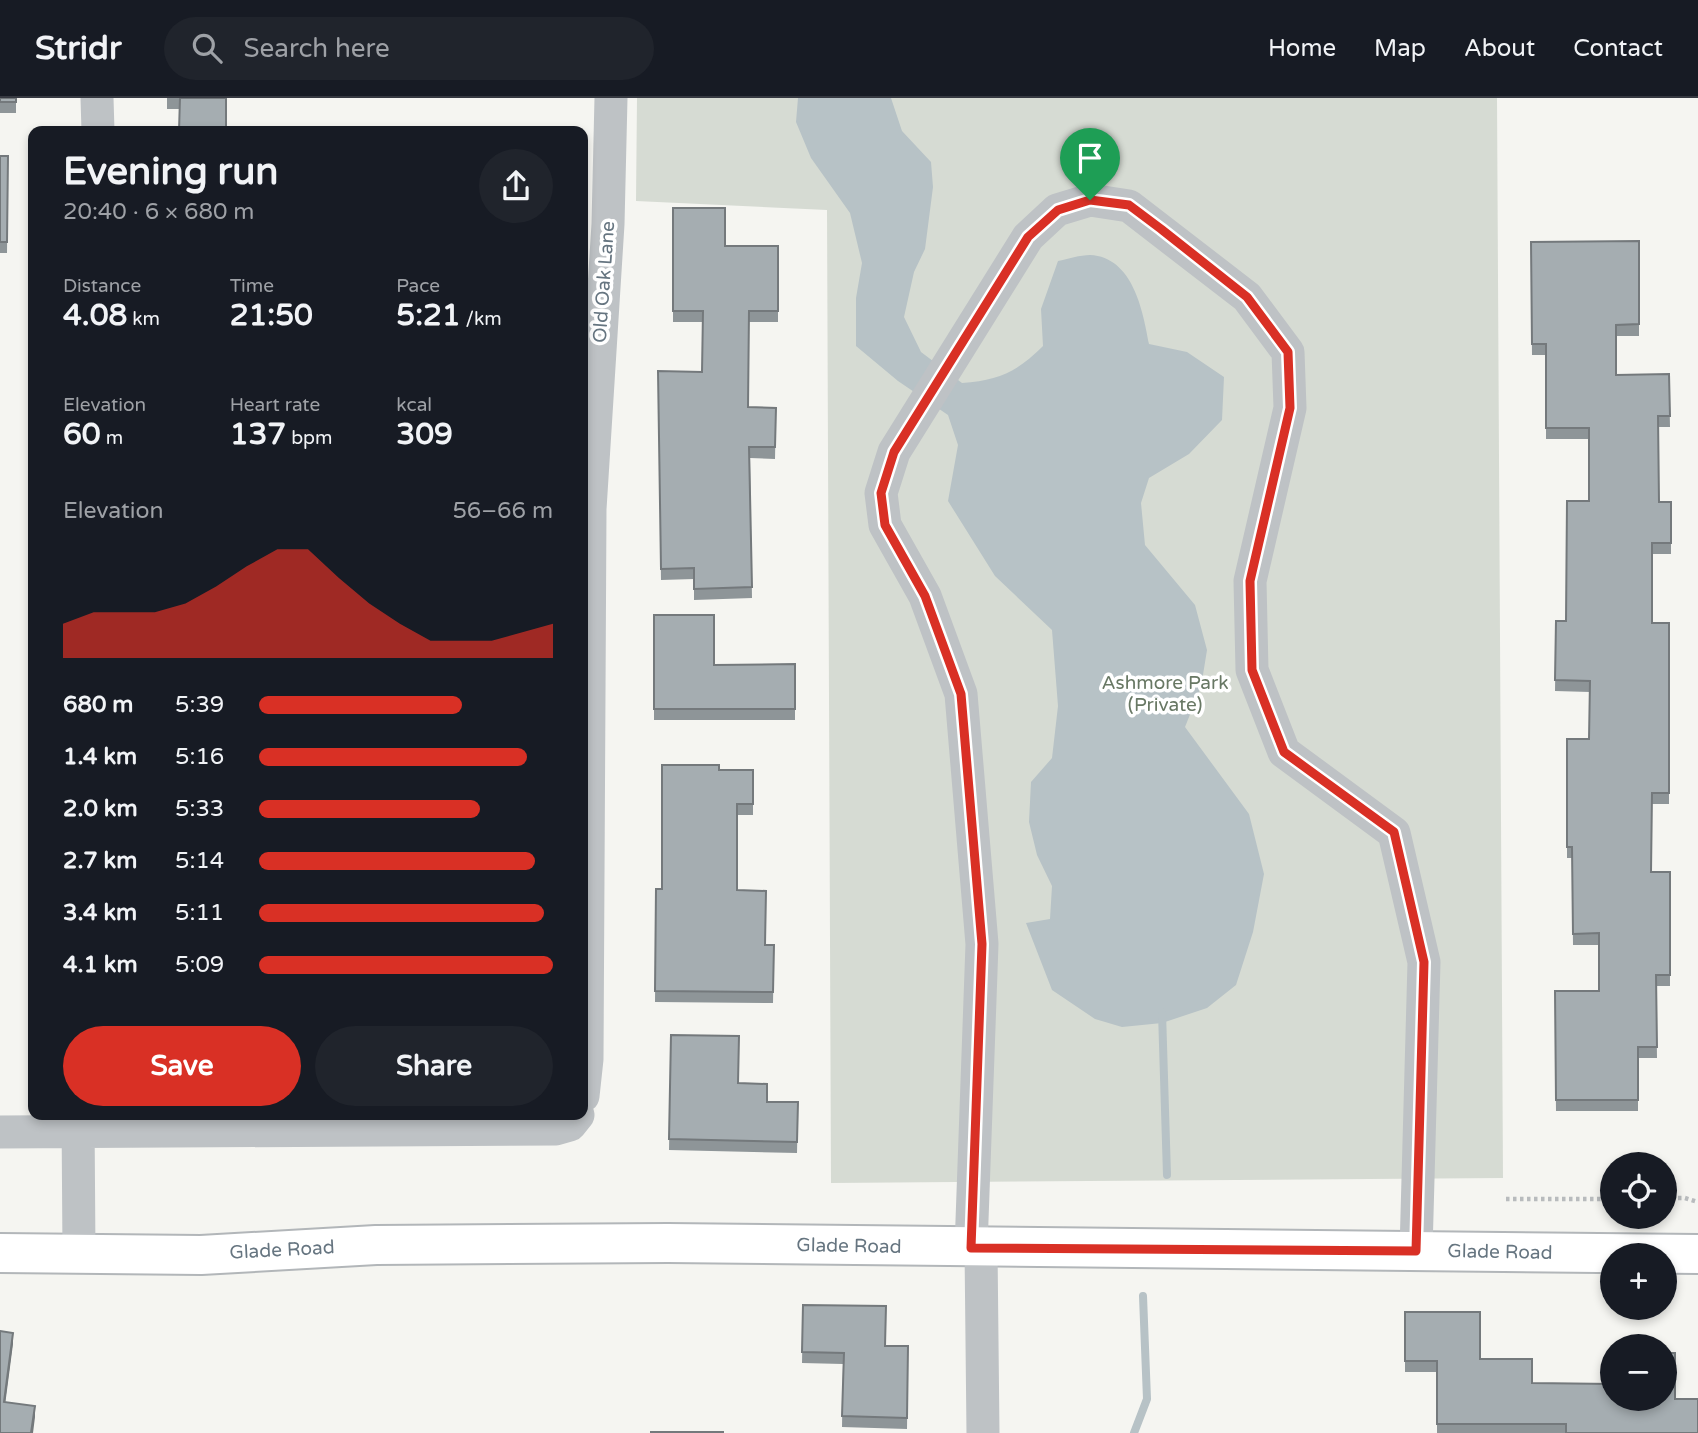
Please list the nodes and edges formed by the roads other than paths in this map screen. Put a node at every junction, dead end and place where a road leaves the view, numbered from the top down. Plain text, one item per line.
1 (97, 98) edge
2 (611, 98) edge
3 (98, 126) edge
4 (588, 876) edge
5 (567, 1122) edge
6 (78, 1123) edge
7 (0, 1132) edge
8 (976, 1248) junction
9 (1416, 1251) junction
10 (0, 1253) edge
11 (79, 1254) junction
12 (1698, 1254) edge
13 (983, 1433) edge

1 - 3 street
2 - 4 street, Old Oak Lane
5 - 6 street
6 - 7 street
6 - 11 street
8 - 9 main road, Glade Road
8 - 9 street
8 - 11 main road, Glade Road
8 - 13 street
9 - 12 main road, Glade Road
10 - 11 main road, Glade Road

